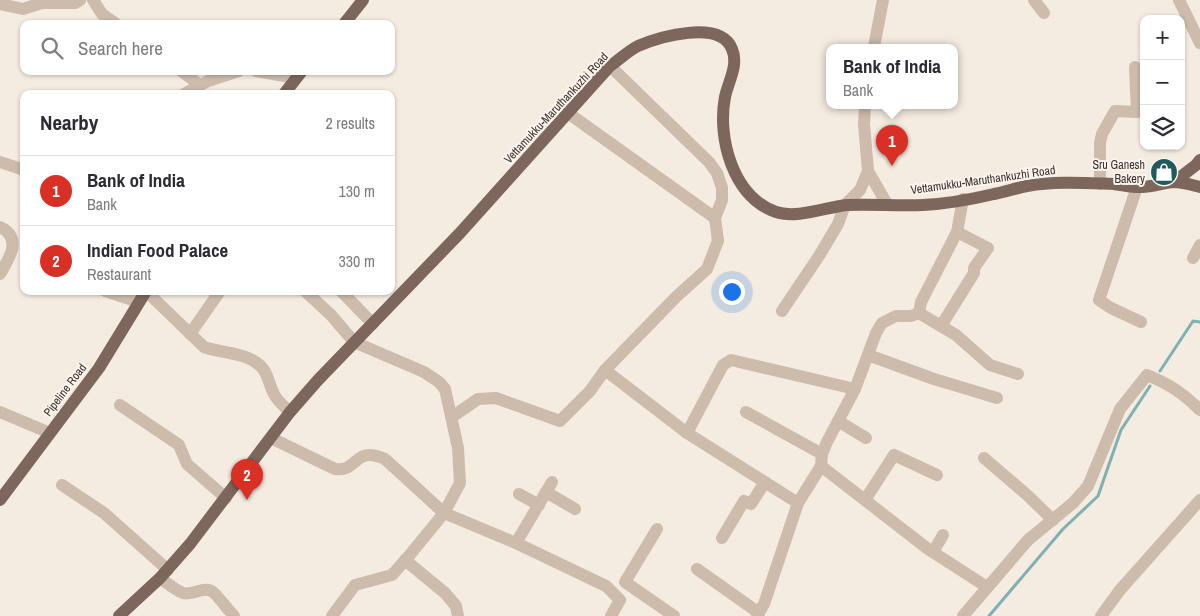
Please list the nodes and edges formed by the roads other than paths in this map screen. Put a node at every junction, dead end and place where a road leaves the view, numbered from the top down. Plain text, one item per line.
1 (80, 0) edge
2 (93, 0) edge
3 (363, 0) edge
4 (883, 0) edge
5 (1034, 0) edge
6 (1179, 0) edge
7 (0, 4) edge
8 (1044, 13) dead end
9 (110, 20) edge
10 (347, 20) edge
11 (1200, 43) edge
12 (875, 44) edge
13 (610, 66) junction
14 (1136, 67) dead end
15 (186, 75) edge
16 (228, 75) edge
17 (299, 75) edge
18 (200, 85) junction
19 (191, 90) edge
20 (287, 90) edge
21 (865, 109) edge
22 (568, 113) junction
23 (1200, 160) edge
24 (0, 162) edge
25 (20, 169) edge
26 (868, 171) junction
27 (1174, 182) junction
28 (1100, 184) junction
29 (1137, 187) junction
30 (1200, 187) edge
31 (963, 199) junction
32 (887, 204) junction
33 (844, 206) junction
34 (715, 218) junction
35 (0, 227) edge
36 (958, 232) junction
37 (1200, 245) edge
38 (1193, 258) dead end
39 (0, 274) edge
40 (117, 295) edge
41 (143, 295) edge
42 (150, 295) edge
43 (217, 295) edge
44 (309, 295) edge
45 (345, 295) edge
46 (139, 302) junction
47 (782, 311) dead end
48 (919, 313) junction
49 (1141, 322) dead end
50 (373, 324) junction
51 (941, 326) junction
52 (190, 334) junction
53 (354, 342) junction
54 (868, 354) junction
55 (605, 370) junction
56 (1018, 374) dead end
57 (855, 389) junction
58 (997, 398) dead end
59 (120, 405) dead end
60 (1200, 410) edge
61 (0, 412) edge
62 (290, 412) junction
63 (746, 412) dead end
64 (452, 417) junction
65 (838, 421) junction
66 (50, 433) junction
67 (687, 433) junction
68 (272, 438) junction
69 (866, 438) dead end
70 (984, 458) dead end
71 (821, 460) junction
72 (937, 475) dead end
73 (765, 482) junction
74 (62, 485) dead end
75 (519, 494) dead end
76 (226, 498) junction
77 (0, 500) edge
78 (865, 500) junction
79 (1200, 500) edge
80 (798, 503) junction
81 (539, 505) junction
82 (575, 509) dead end
83 (444, 513) junction
84 (1053, 520) junction
85 (657, 529) dead end
86 (943, 535) dead end
87 (722, 538) dead end
88 (516, 543) junction
89 (933, 552) junction
90 (405, 560) junction
91 (697, 569) dead end
92 (164, 574) junction
93 (987, 587) junction
94 (758, 615) edge
95 (119, 616) edge
96 (234, 616) edge
97 (332, 616) edge
98 (458, 616) edge
99 (611, 616) edge
100 (674, 616) edge
101 (963, 616) edge
102 (1100, 616) edge

1 - 7 street
2 - 9 street
3 - 10 main road
4 - 12 street
5 - 8 street
6 - 11 street
13 - 22 main road, Vettamukku-Maruthankuzhi Road
13 - 33 main road, Vettamukku-Maruthankuzhi Road
13 - 34 street
14 - 28 street
15 - 18 street
16 - 18 street
17 - 20 main road
18 - 19 street
21 - 26 street
22 - 34 street
22 - 50 main road, Vettamukku-Maruthankuzhi Road
23 - 27 main road
24 - 25 street
26 - 32 street
26 - 33 street
27 - 29 main road, Vettamukku-Maruthankuzhi Road
27 - 30 main road
28 - 29 main road, Vettamukku-Maruthankuzhi Road
28 - 31 main road, Vettamukku-Maruthankuzhi Road
29 - 49 street
31 - 32 main road, Vettamukku-Maruthankuzhi Road
31 - 36 street
32 - 33 main road, Vettamukku-Maruthankuzhi Road
33 - 47 street
34 - 55 street
35 - 39 street
36 - 48 street
36 - 51 street
37 - 38 street
40 - 46 street
41 - 46 main road, Pipeline Road
42 - 52 street
43 - 52 street
44 - 53 street
45 - 50 street
46 - 66 main road, Pipeline Road
48 - 51 street
48 - 54 street
50 - 53 main road, Vettamukku-Maruthankuzhi Road
51 - 56 street
52 - 62 street
53 - 62 main road, Vettamukku-Maruthankuzhi Road
53 - 64 street
54 - 57 street
54 - 58 street
55 - 64 street
55 - 67 street
57 - 65 street
57 - 67 street
59 - 76 street
60 - 84 street
61 - 66 street
62 - 68 main road, Vettamukku-Maruthankuzhi Road
63 - 71 street
64 - 83 street
65 - 69 street
65 - 71 street
66 - 77 main road, Pipeline Road
67 - 73 street
68 - 76 main road, Vettamukku-Maruthankuzhi Road
68 - 83 street
70 - 84 street
71 - 78 street
71 - 80 street
72 - 78 street
73 - 80 street
73 - 87 street
74 - 92 street
75 - 81 street
76 - 92 main road, Vettamukku-Maruthankuzhi Road
78 - 89 street
79 - 102 street
80 - 94 street
81 - 82 street
81 - 88 street
83 - 88 street
83 - 90 street
84 - 93 street
85 - 100 street
86 - 89 street
88 - 99 street
89 - 93 street
90 - 97 street
90 - 98 street
91 - 94 street
92 - 95 main road, Vettamukku-Maruthankuzhi Road
92 - 96 street
93 - 101 street

